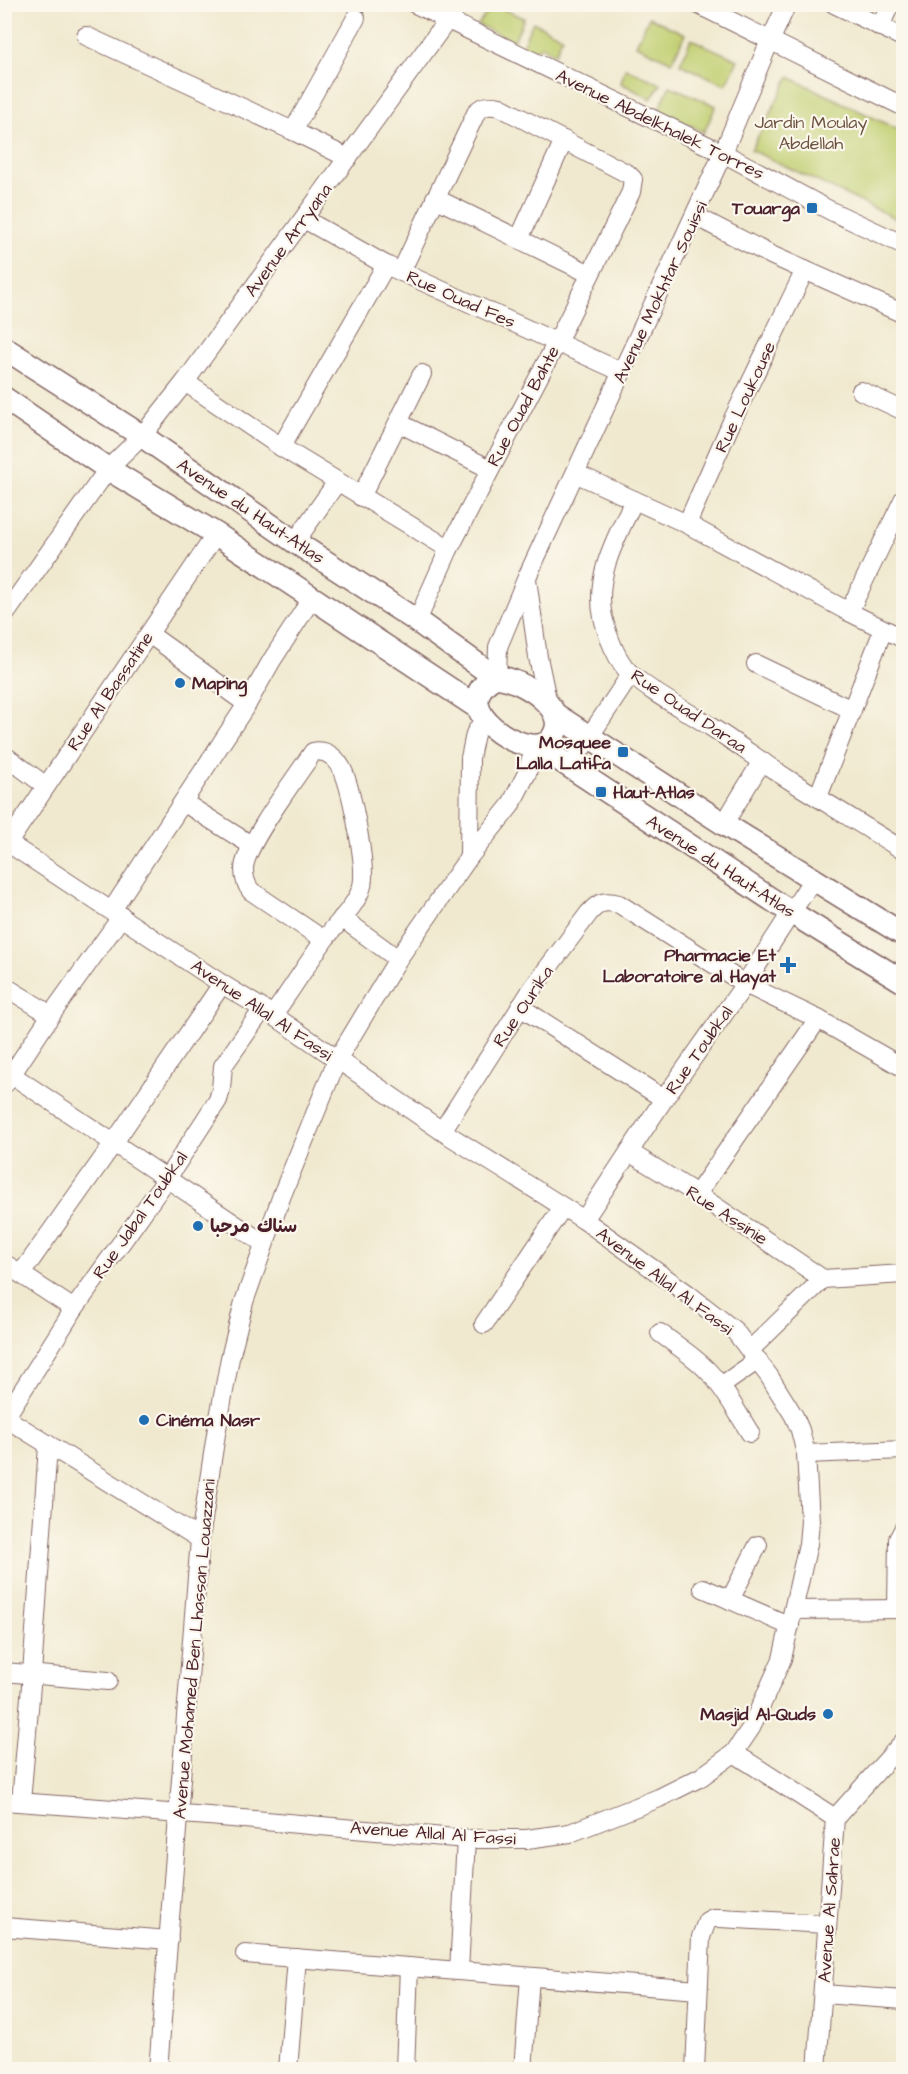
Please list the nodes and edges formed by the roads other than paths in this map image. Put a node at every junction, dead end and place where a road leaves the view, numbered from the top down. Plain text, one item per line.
1 (415, 4) edge
2 (459, 4) edge
3 (697, 4) edge
4 (787, 4) edge
5 (834, 4) edge
6 (890, 4) edge
7 (356, 18) dead end
8 (447, 20) junction
9 (880, 27) junction
10 (86, 36) dead end
11 (903, 38) edge
12 (770, 42) junction
13 (903, 107) edge
14 (293, 131) junction
15 (564, 140) junction
16 (723, 153) junction
17 (348, 158) junction
18 (435, 198) junction
19 (695, 216) junction
20 (304, 219) junction
21 (519, 239) junction
22 (903, 245) edge
23 (393, 268) junction
24 (805, 270) junction
25 (590, 274) junction
26 (903, 314) edge
27 (556, 342) junction
28 (4, 348) edge
29 (622, 372) junction
30 (422, 374) dead end
31 (185, 382) junction
32 (861, 392) dead end
33 (4, 398) edge
34 (903, 411) edge
35 (399, 423) junction
36 (141, 436) junction
37 (281, 447) junction
38 (108, 469) junction
39 (490, 469) junction
40 (577, 474) junction
41 (337, 482) junction
42 (361, 497) junction
43 (903, 498) edge
44 (634, 500) junction
45 (687, 524) junction
46 (216, 534) junction
47 (295, 542) junction
48 (449, 549) junction
49 (527, 577) junction
50 (312, 598) junction
51 (849, 612) junction
52 (4, 616) edge
53 (417, 621) junction
54 (883, 630) junction
55 (149, 634) junction
56 (903, 639) edge
57 (756, 664) dead end
58 (630, 674) junction
59 (496, 677) junction
60 (246, 704) junction
61 (552, 710) junction
62 (852, 710) junction
63 (481, 713) junction
64 (590, 737) junction
65 (538, 747) junction
66 (4, 755) edge
67 (762, 760) junction
68 (570, 766) junction
69 (46, 786) junction
70 (818, 797) junction
71 (183, 802) junction
72 (724, 824) junction
73 (251, 845) junction
74 (6, 846) edge
75 (903, 851) edge
76 (469, 856) junction
77 (813, 879) junction
78 (117, 913) junction
79 (792, 913) junction
80 (342, 918) junction
81 (902, 931) edge
82 (324, 940) junction
83 (398, 959) junction
84 (903, 982) edge
85 (222, 984) junction
86 (745, 984) junction
87 (4, 986) edge
88 (520, 1007) junction
89 (268, 1012) junction
90 (51, 1015) junction
91 (818, 1019) junction
92 (337, 1060) junction
93 (903, 1068) edge
94 (8, 1080) edge
95 (664, 1099) junction
96 (442, 1131) junction
97 (113, 1144) junction
98 (629, 1152) junction
99 (166, 1180) junction
100 (697, 1194) junction
101 (563, 1207) junction
102 (584, 1220) junction
103 (263, 1244) junction
104 (4, 1263) edge
105 (21, 1274) junction
106 (903, 1274) edge
107 (823, 1279) junction
108 (74, 1309) junction
109 (484, 1324) dead end
110 (660, 1333) dead end
111 (754, 1355) junction
112 (721, 1386) junction
113 (5, 1417) edge
114 (750, 1433) dead end
115 (48, 1446) junction
116 (903, 1450) edge
117 (806, 1454) junction
118 (903, 1528) edge
119 (200, 1539) junction
120 (758, 1545) dead end
121 (703, 1588) dead end
122 (730, 1600) junction
123 (900, 1609) edge
124 (792, 1618) junction
125 (4, 1672) edge
126 (32, 1674) junction
127 (108, 1681) dead end
128 (902, 1744) edge
129 (734, 1753) junction
130 (13, 1802) edge
131 (178, 1814) junction
132 (835, 1818) junction
133 (466, 1839) junction
134 (826, 1924) junction
135 (4, 1928) edge
136 (169, 1940) junction
137 (245, 1954) dead end
138 (297, 1958) junction
139 (409, 1967) junction
140 (459, 1971) junction
141 (530, 1977) junction
142 (698, 1990) junction
143 (823, 1994) junction
144 (903, 2000) edge
145 (158, 2070) edge
146 (288, 2070) edge
147 (405, 2070) edge
148 (523, 2070) edge
149 (695, 2070) edge
150 (818, 2070) edge

1 - 8 street, Avenue Abdelkhalek Torres
2 - 8 street, Avenue Arryana
3 - 12 street
4 - 12 street, Avenue Mokhtar Souissi
5 - 9 street
6 - 9 street
7 - 14 street
8 - 16 street, Avenue Abdelkhalek Torres
8 - 17 street, Avenue Arryana
9 - 11 street
10 - 14 street
12 - 13 street
12 - 16 street, Avenue Mokhtar Souissi
14 - 17 street
15 - 18 street
15 - 21 street
15 - 25 street, Rue Ouad Bahte
16 - 19 street, Avenue Mokhtar Souissi
16 - 22 street, Avenue Abdelkhalek Torres
17 - 20 street, Avenue Arryana
18 - 21 street
18 - 23 street
19 - 24 street
19 - 29 street, Avenue Mokhtar Souissi
20 - 23 street, Rue Ouad Fes
20 - 31 street, Avenue Arryana
21 - 25 street
23 - 27 street, Rue Ouad Fes
23 - 37 street
24 - 26 street
24 - 45 street, Rue Loukouse
25 - 27 street, Rue Ouad Bahte
27 - 29 street, Rue Ouad Fes
27 - 39 street, Rue Ouad Bahte
28 - 36 main road, Avenue du Haut-Atlas
29 - 40 street, Avenue Mokhtar Souissi
30 - 35 street
31 - 36 street, Avenue Arryana
31 - 37 street
32 - 34 street
33 - 38 main road, Avenue du Haut-Atlas
35 - 39 street
35 - 42 street
36 - 38 street, Avenue Arryana
36 - 47 main road, Avenue du Haut-Atlas
37 - 41 street
38 - 46 main road, Avenue du Haut-Atlas
38 - 52 street, Avenue Arryana
39 - 48 street, Rue Ouad Bahte
40 - 44 street
40 - 49 street, Avenue Mokhtar Souissi
41 - 42 street
41 - 47 street
42 - 48 street
43 - 51 street
44 - 45 street
44 - 58 street, Rue Ouad Daraa
45 - 51 street
46 - 50 main road, Avenue du Haut-Atlas
46 - 55 street, Rue Al Bassatine
47 - 53 main road, Avenue du Haut-Atlas
48 - 53 street, Rue Ouad Bahte
49 - 59 street, Avenue Mokhtar Souissi
49 - 61 street
50 - 60 street
50 - 63 main road, Avenue du Haut-Atlas
51 - 54 street
53 - 59 main road, Avenue du Haut-Atlas
54 - 56 street
54 - 62 street
55 - 60 street
55 - 69 street, Rue Al Bassatine
57 - 62 street
58 - 64 street
58 - 67 street, Rue Ouad Daraa
59 - 61 main road
59 - 63 main road
60 - 71 street
61 - 64 main road, Avenue du Haut-Atlas
61 - 65 main road
62 - 70 street
63 - 65 main road
63 - 76 street
64 - 68 street
64 - 72 main road, Avenue du Haut-Atlas
65 - 68 main road, Avenue du Haut-Atlas
65 - 76 street, Avenue Mohamed Ben Lhassan Louazzani
66 - 69 street
67 - 70 street, Rue Ouad Daraa
67 - 72 street
68 - 79 main road, Avenue du Haut-Atlas
69 - 74 street, Rue Al Bassatine
70 - 75 street, Rue Ouad Daraa
71 - 73 street
71 - 78 street
72 - 77 main road, Avenue du Haut-Atlas
73 - 80 street, Rue Jabal Toubkal
73 - 82 street
74 - 78 street, Avenue Allal Al Fassi
76 - 83 street, Avenue Mohamed Ben Lhassan Louazzani
77 - 79 street, Rue Toubkal
77 - 81 main road, Avenue du Haut-Atlas
78 - 85 street, Avenue Allal Al Fassi
78 - 90 street
79 - 84 main road, Avenue du Haut-Atlas
79 - 86 street, Rue Toubkal
80 - 82 street, Rue Jabal Toubkal
80 - 83 street
82 - 89 street, Rue Jabal Toubkal
83 - 92 street, Avenue Mohamed Ben Lhassan Louazzani
85 - 89 street, Avenue Allal Al Fassi
85 - 97 street
86 - 88 street, Rue Ourika
86 - 91 street
86 - 95 street, Rue Toubkal
87 - 90 street
88 - 95 street
88 - 96 street, Rue Ourika
89 - 92 street, Avenue Allal Al Fassi
89 - 99 street, Rue Jabal Toubkal
90 - 94 street
91 - 93 street
91 - 100 street
92 - 96 street, Avenue Allal Al Fassi
92 - 103 street, Avenue Mohamed Ben Lhassan Louazzani
94 - 97 street
95 - 98 street, Rue Toubkal
96 - 101 street, Avenue Allal Al Fassi
97 - 99 street
97 - 105 street
98 - 100 street, Rue Assinie
98 - 102 street, Rue Toubkal
99 - 103 street
99 - 108 street, Rue Jabal Toubkal
100 - 107 street, Rue Assinie
101 - 102 street, Avenue Allal Al Fassi
101 - 109 street
102 - 111 street, Avenue Allal Al Fassi
103 - 119 street, Avenue Mohamed Ben Lhassan Louazzani
104 - 105 street
105 - 108 street
106 - 107 street
107 - 111 street
108 - 113 street, Rue Jabal Toubkal
110 - 112 street
111 - 112 street
111 - 117 street, Avenue Allal Al Fassi
112 - 114 street
113 - 115 street
115 - 119 street
115 - 126 street
116 - 117 street
117 - 124 street, Avenue Allal Al Fassi
118 - 123 street
119 - 131 street, Avenue Mohamed Ben Lhassan Louazzani
120 - 122 street
121 - 122 street
122 - 124 street
123 - 124 street
124 - 129 street, Avenue Allal Al Fassi
125 - 126 street
126 - 127 street
126 - 130 street
128 - 132 street, Avenue Al Sahrae
129 - 132 street
129 - 133 street, Avenue Allal Al Fassi
130 - 131 street, Avenue Allal Al Fassi
131 - 133 street, Avenue Allal Al Fassi
131 - 136 street, Avenue Mohamed Ben Lhassan Louazzani
132 - 134 street, Avenue Al Sahrae
133 - 140 street
134 - 142 street
134 - 143 street, Avenue Al Sahrae
135 - 136 street
136 - 145 street, Avenue Mohamed Ben Lhassan Louazzani
137 - 138 street
138 - 139 street
138 - 146 street
139 - 140 street
139 - 147 street
140 - 141 street
141 - 142 street
141 - 148 street
142 - 149 street
143 - 144 street
143 - 150 street, Avenue Al Sahrae

